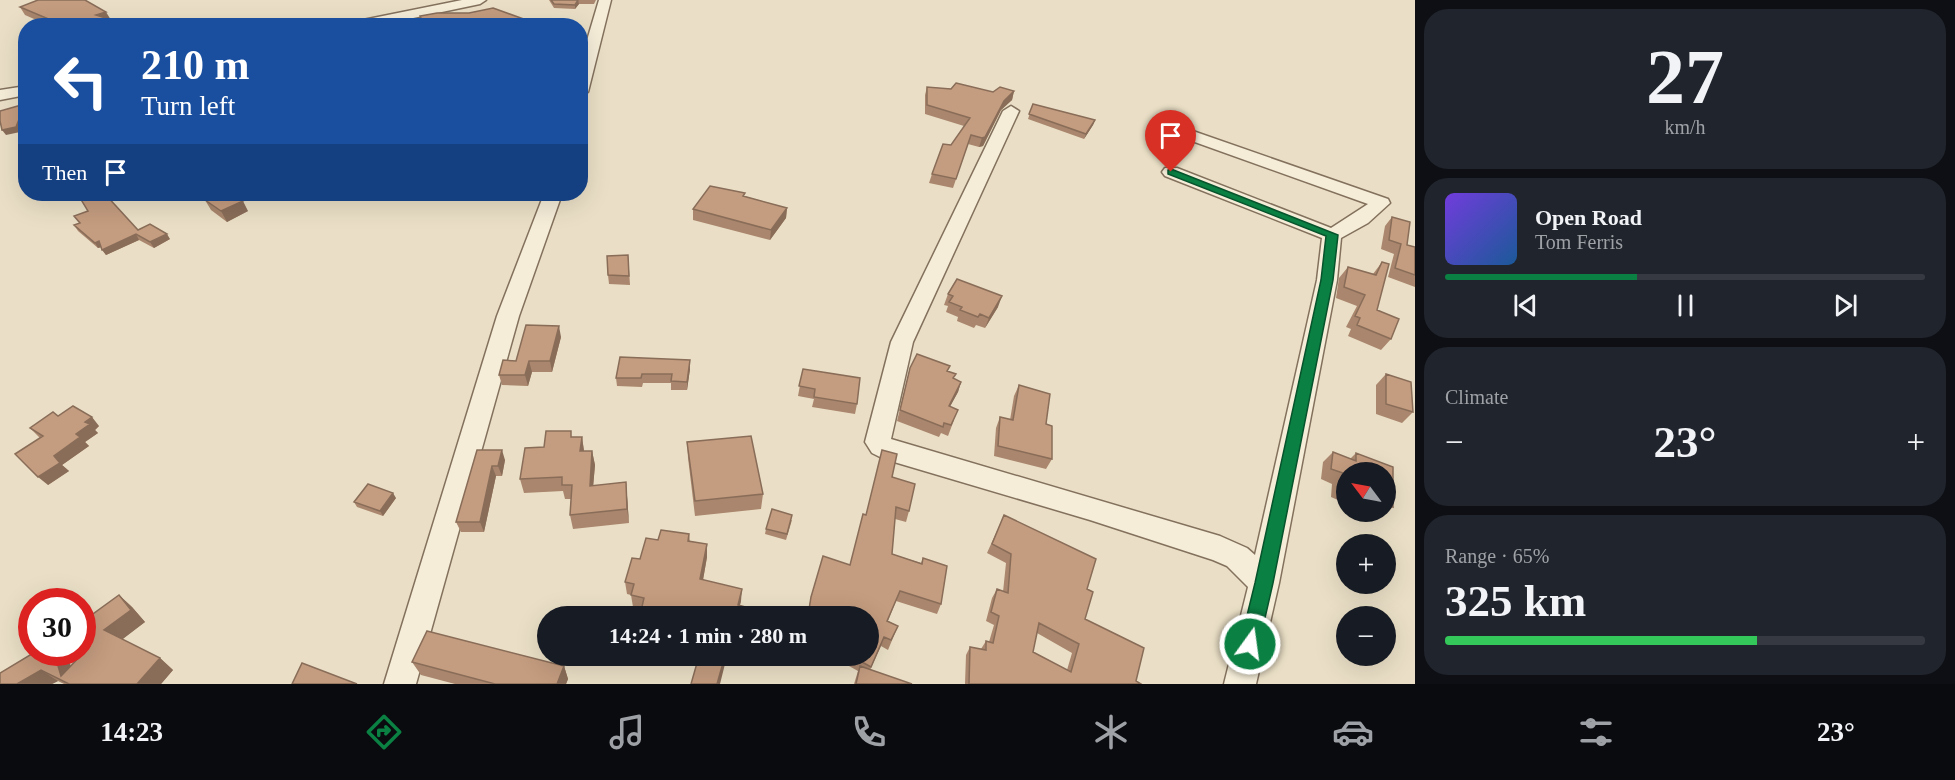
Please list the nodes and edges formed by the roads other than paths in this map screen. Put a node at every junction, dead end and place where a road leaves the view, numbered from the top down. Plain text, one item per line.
1 (480, 0) edge
2 (605, 0) edge
3 (392, 18) edge
4 (588, 63) edge
5 (18, 92) edge
6 (0, 95) edge
7 (1011, 111) dead end
8 (1184, 133) dead end
9 (1171, 172) dead end
10 (550, 201) edge
11 (1332, 235) junction
12 (1264, 583) junction
13 (400, 684) edge
14 (1240, 684) edge

1 - 3 street
2 - 4 street
5 - 6 street
7 - 12 street
8 - 11 street
9 - 11 street
10 - 13 street
11 - 12 street
12 - 14 street

